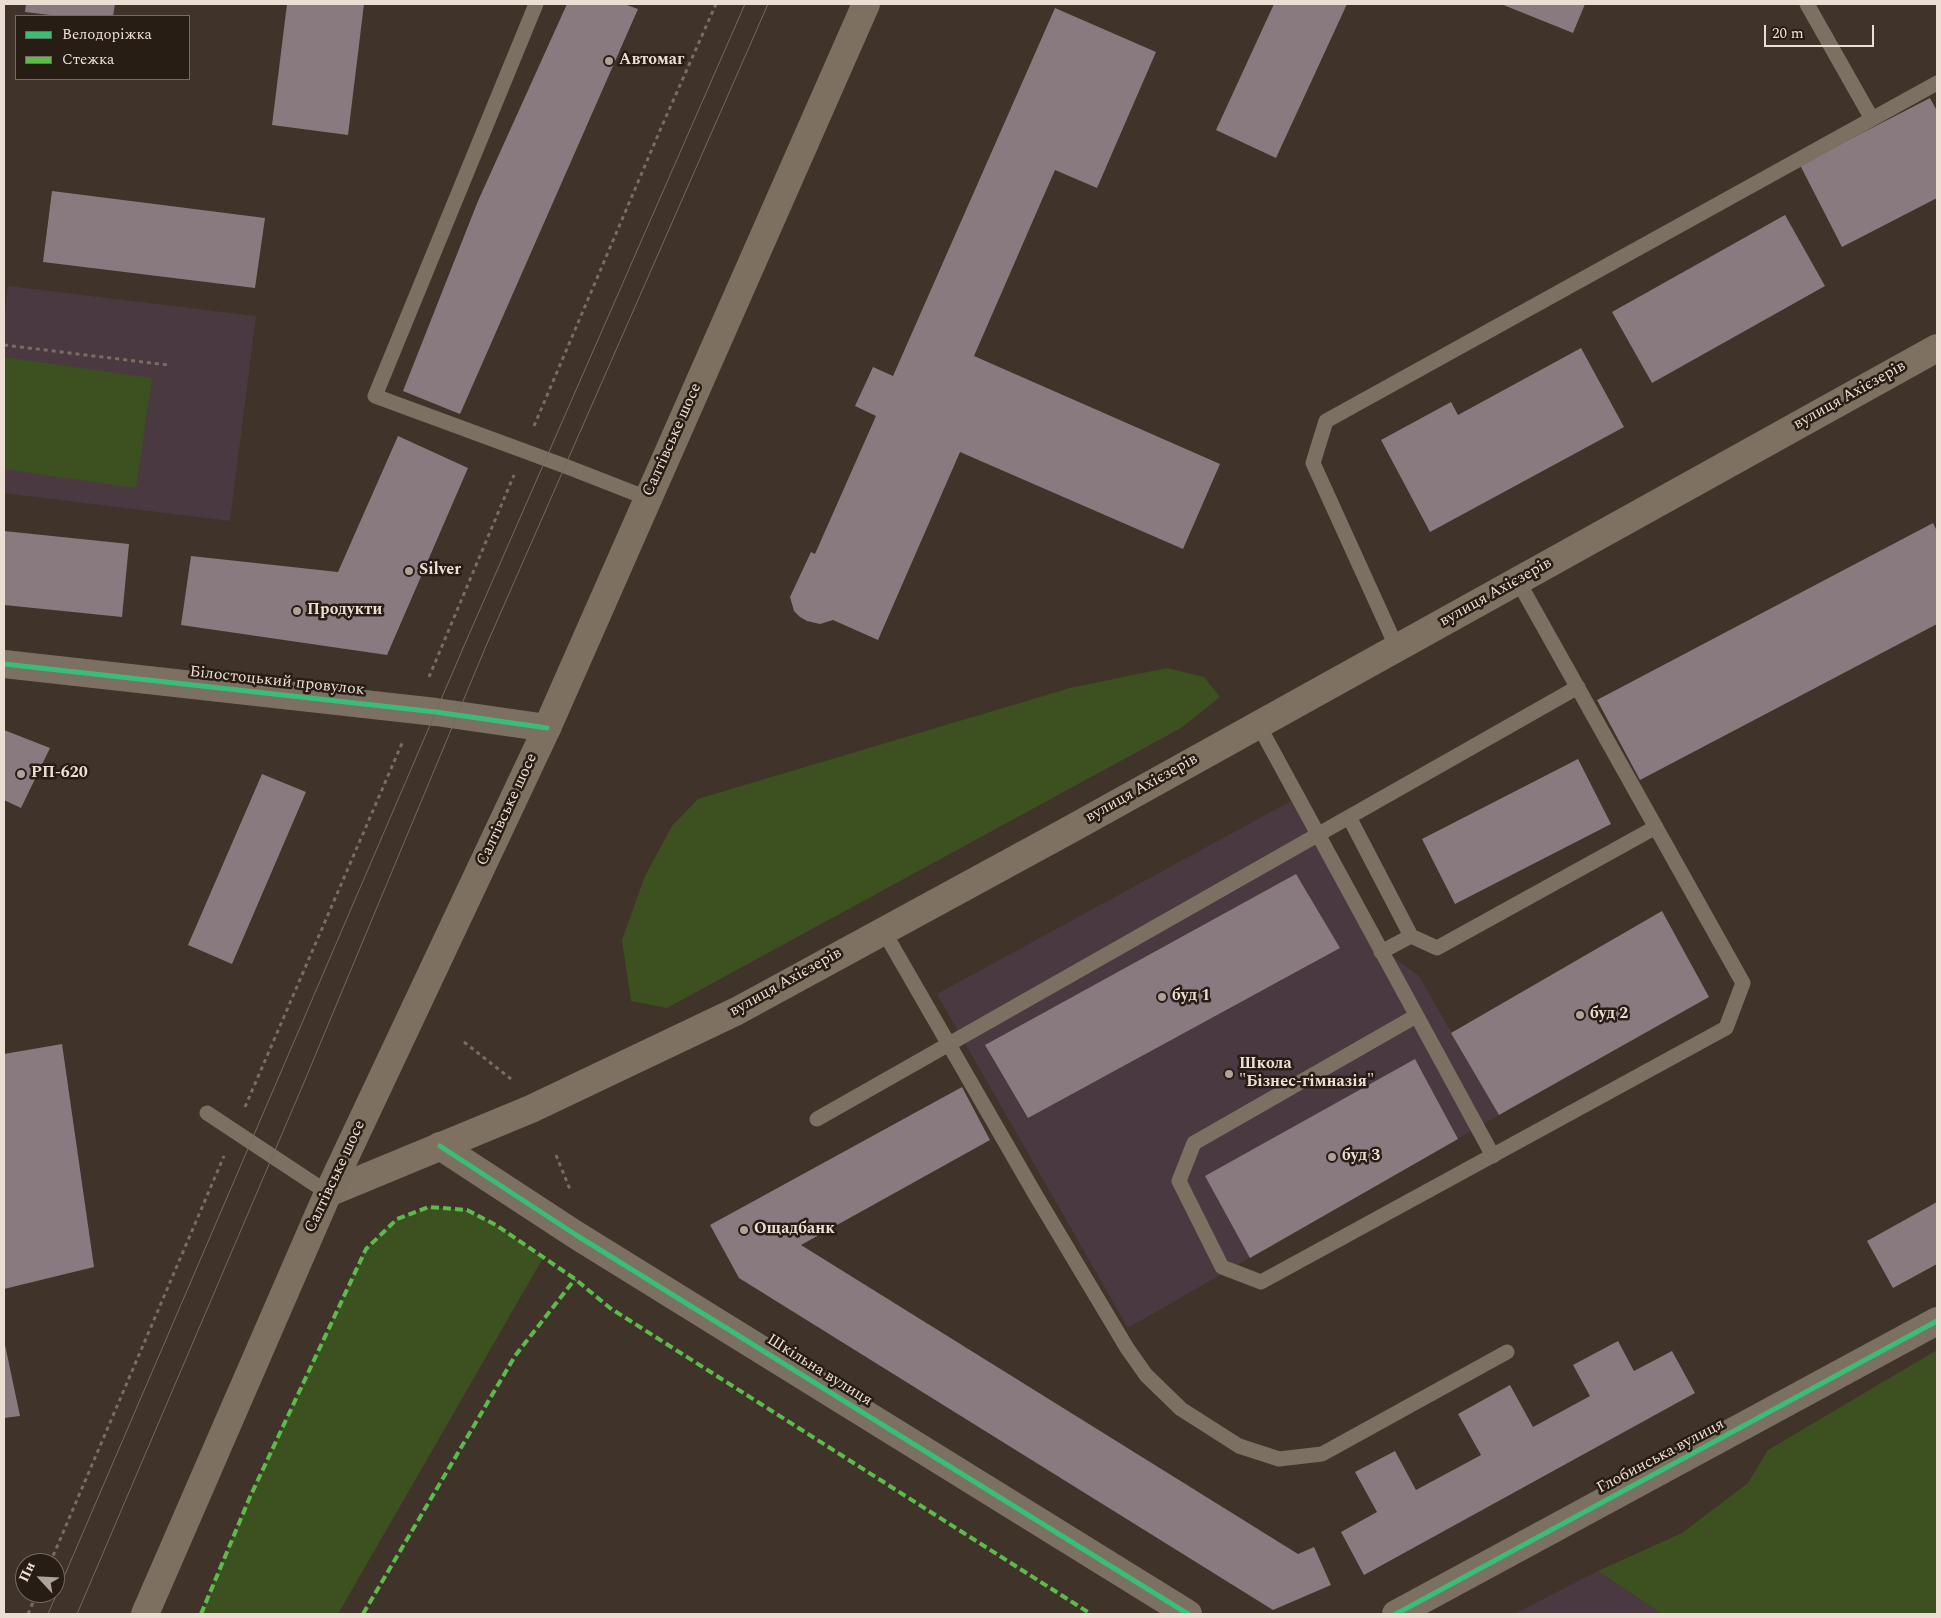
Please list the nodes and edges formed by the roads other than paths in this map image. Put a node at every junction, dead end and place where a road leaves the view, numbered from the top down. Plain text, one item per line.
1 (536, 4) edge
2 (866, 4) edge
3 (1807, 4) edge
4 (1937, 83) edge
5 (1872, 119) junction
6 (1937, 348) edge
7 (648, 498) junction
8 (1518, 581) junction
9 (1397, 648) junction
10 (4, 664) edge
11 (1578, 687) junction
12 (1258, 724) junction
13 (547, 728) junction
14 (1349, 816) junction
15 (1656, 826) junction
16 (883, 930) junction
17 (1412, 936) junction
18 (1381, 952) junction
19 (1416, 1016) junction
20 (949, 1044) junction
21 (208, 1113) dead end
22 (817, 1119) dead end
23 (440, 1146) junction
24 (1492, 1156) junction
25 (328, 1193) junction
26 (1937, 1321) edge
27 (1506, 1352) dead end
28 (145, 1614) edge
29 (1188, 1614) edge
30 (1396, 1614) edge

1 - 7 lane
2 - 7 main road, Салтівське шосе
3 - 5 lane
4 - 5 lane
5 - 9 lane
6 - 8 main road, вулиця Ахієзерів
7 - 13 main road, Салтівське шосе
8 - 9 main road, вулиця Ахієзерів
8 - 11 lane
9 - 12 main road, вулиця Ахієзерів
10 - 13 street, Білостоцький провулок
11 - 14 lane
11 - 15 lane
12 - 16 main road, вулиця Ахієзерів
12 - 18 lane
13 - 25 main road, Салтівське шосе
14 - 17 lane
14 - 20 lane
15 - 17 lane
15 - 24 lane
16 - 20 lane
16 - 23 main road, вулиця Ахієзерів
17 - 18 lane
18 - 19 lane
19 - 24 lane
19 - 24 lane
20 - 22 lane
20 - 27 lane
21 - 25 lane
23 - 25 main road, вулиця Ахієзерів
23 - 29 street, Шкільна вулиця
25 - 28 main road, Салтівське шосе
26 - 30 street, Глобинська вулиця

